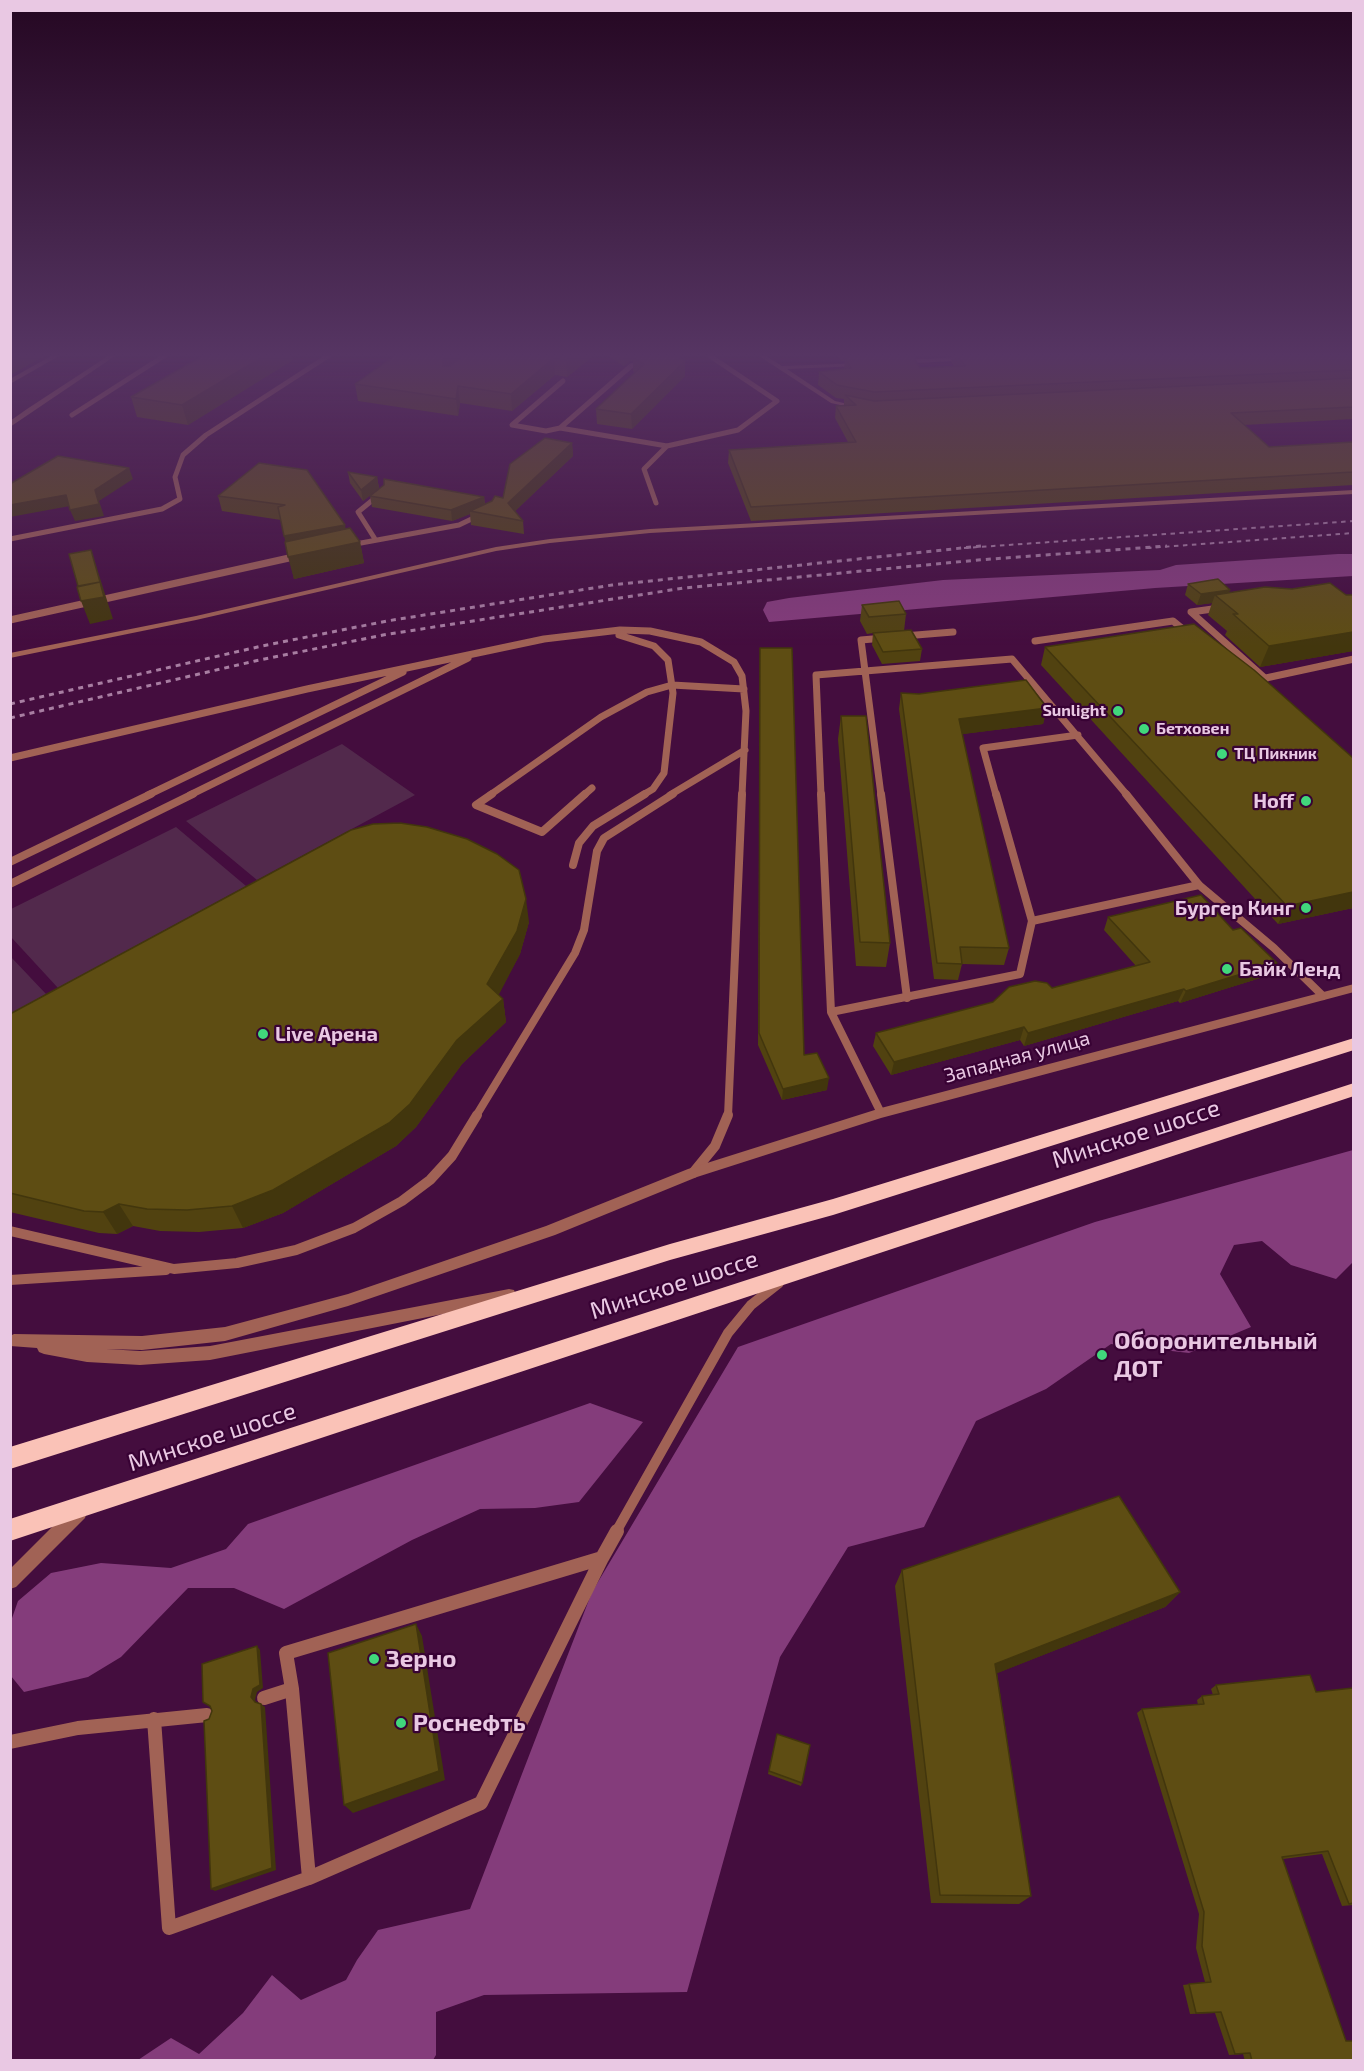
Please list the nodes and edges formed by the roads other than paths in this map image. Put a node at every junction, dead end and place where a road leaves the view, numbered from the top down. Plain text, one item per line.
1 (186, 453) edge
2 (660, 453) edge
3 (382, 492) edge
4 (1353, 492) edge
5 (656, 503) dead end
6 (492, 510) edge
7 (10, 539) edge
8 (375, 539) junction
9 (341, 547) edge
10 (307, 554) edge
11 (1224, 607) edge
12 (10, 620) edge
13 (596, 632) junction
14 (953, 632) dead end
15 (1192, 636) edge
16 (1035, 641) dead end
17 (480, 652) junction
18 (10, 656) edge
19 (1353, 659) edge
20 (416, 665) junction
21 (867, 673) junction
22 (1262, 679) junction
23 (1247, 682) edge
24 (672, 685) junction
25 (1268, 688) edge
26 (744, 689) junction
27 (1078, 735) junction
28 (745, 750) junction
29 (10, 758) edge
30 (592, 788) dead end
31 (10, 862) edge
32 (573, 865) dead end
33 (10, 884) edge
34 (1200, 885) junction
35 (1032, 921) junction
36 (1353, 988) edge
37 (1323, 996) junction
38 (907, 998) junction
39 (831, 1012) junction
40 (1353, 1044) edge
41 (1353, 1089) edge
42 (881, 1113) junction
43 (693, 1173) junction
44 (10, 1231) edge
45 (174, 1269) junction
46 (790, 1274) junction
47 (589, 1278) junction
48 (10, 1280) edge
49 (12, 1340) edge
50 (10, 1458) edge
51 (84, 1506) junction
52 (10, 1530) edge
53 (602, 1558) junction
54 (10, 1581) edge
55 (292, 1689) junction
56 (264, 1698) dead end
57 (207, 1715) dead end
58 (154, 1719) junction
59 (10, 1742) edge
60 (309, 1878) junction

1 - 7 lane
2 - 5 lane
3 - 8 lane
4 - 18 street
6 - 8 lane
8 - 9 lane
10 - 12 lane
11 - 22 lane
13 - 17 lane
13 - 24 lane
13 - 26 lane
14 - 21 lane
15 - 16 lane
17 - 20 lane
17 - 33 lane
19 - 22 lane
20 - 29 lane
20 - 31 lane
21 - 27 lane
21 - 38 lane
21 - 39 lane
22 - 23 lane
22 - 25 lane
24 - 26 lane
24 - 30 lane
24 - 32 lane
26 - 28 lane
27 - 34 lane
27 - 35 lane
28 - 43 lane
28 - 45 lane
34 - 35 lane
34 - 37 lane
35 - 38 lane
36 - 37 street, Западная улица
37 - 42 street, Западная улица
38 - 39 lane
39 - 42 lane
40 - 47 highway, Минское шоссе
41 - 46 highway, Минское шоссе
42 - 43 street, Западная улица
43 - 49 street, Западная улица
44 - 45 lane
45 - 48 lane
46 - 51 highway, Минское шоссе
46 - 53 lane
47 - 49 street
47 - 50 highway, Минское шоссе
51 - 52 highway, Минское шоссе
51 - 54 street
53 - 55 lane
53 - 60 lane
55 - 56 lane
55 - 60 lane
57 - 58 lane
58 - 59 lane
58 - 60 lane

